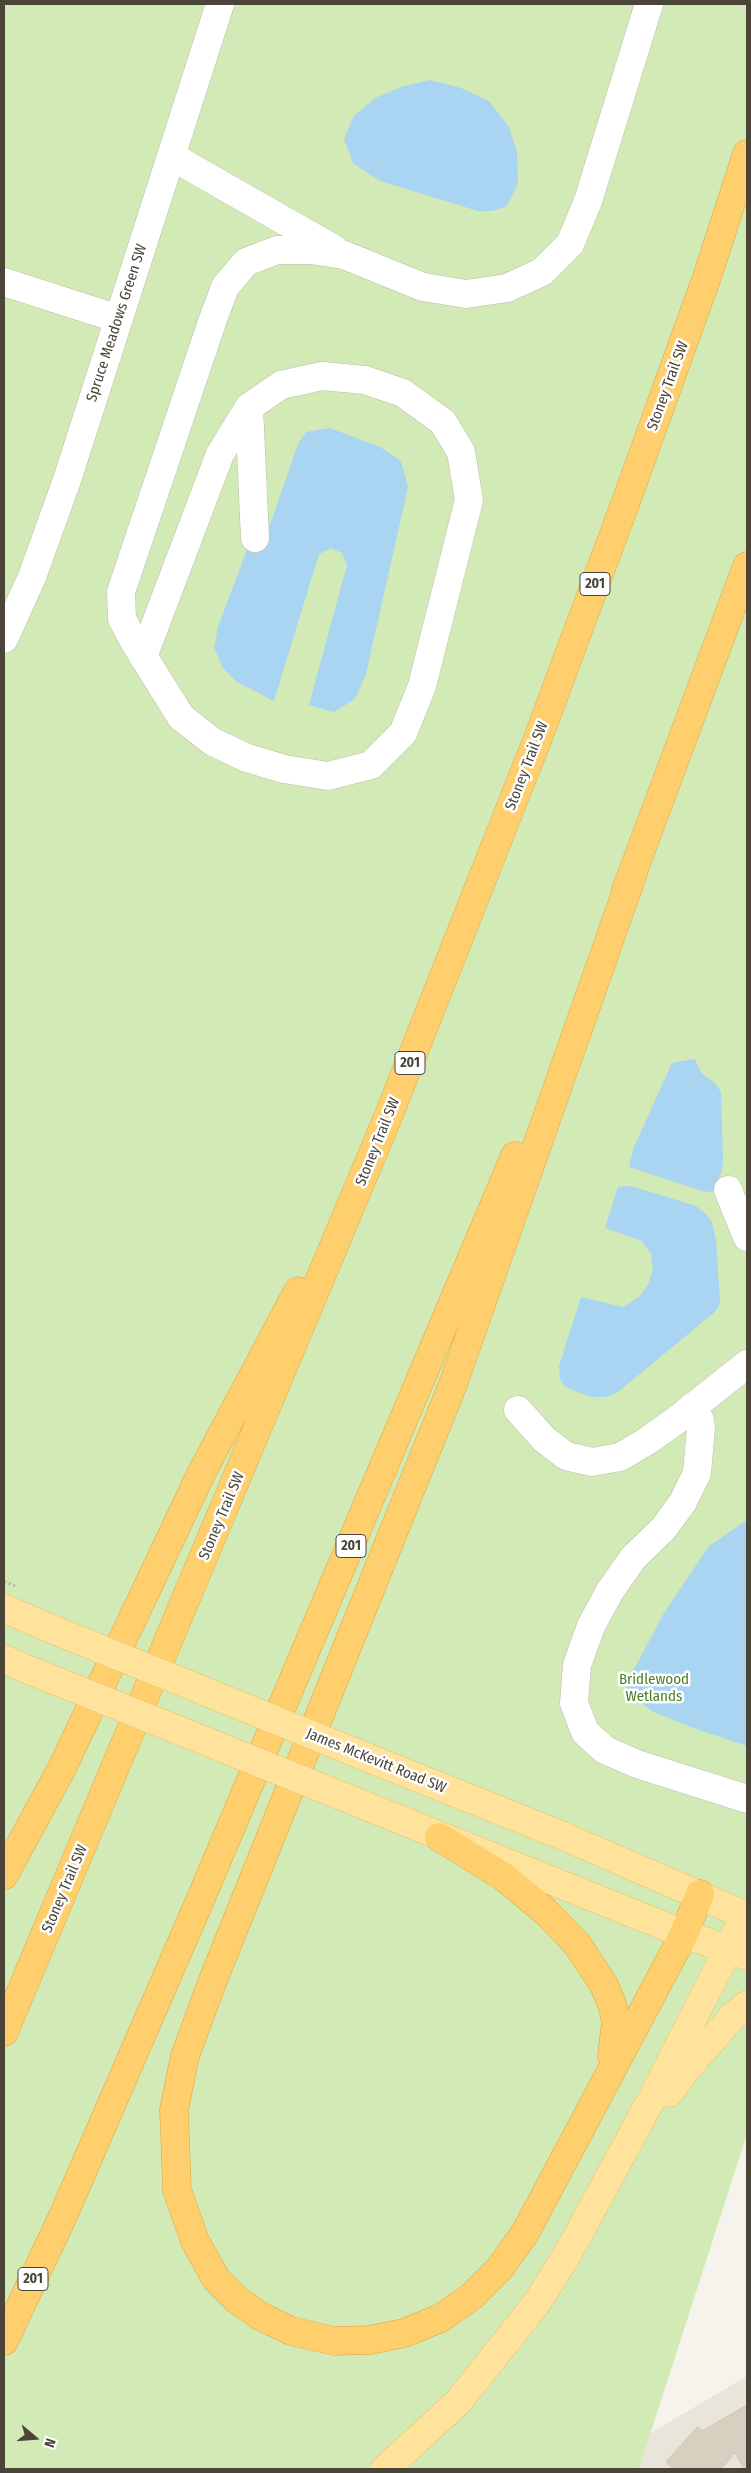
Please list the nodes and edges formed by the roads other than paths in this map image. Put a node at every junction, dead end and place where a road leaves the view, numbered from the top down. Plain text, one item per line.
1 (220, 4) edge
2 (649, 4) edge
3 (747, 154) edge
4 (171, 156) junction
5 (344, 255) junction
6 (4, 282) edge
7 (119, 319) junction
8 (249, 407) junction
9 (255, 538) dead end
10 (747, 566) edge
11 (4, 639) edge
12 (144, 657) junction
13 (633, 873) junction
14 (388, 1117) junction
15 (728, 1190) dead end
16 (747, 1237) edge
17 (747, 1364) edge
18 (692, 1407) junction
19 (518, 1410) dead end
20 (4, 1608) edge
21 (14, 1663) edge
22 (747, 1799) edge
23 (439, 1837) junction
24 (4, 1874) edge
25 (700, 1894) junction
26 (746, 1915) edge
27 (684, 1934) junction
28 (738, 1953) edge
29 (747, 2004) edge
30 (4, 2032) edge
31 (609, 2073) junction
32 (63, 2216) junction
33 (567, 2255) junction
34 (4, 2341) edge
35 (4, 2360) edge
36 (385, 2469) edge

1 - 4 street, Spruce Meadows Green SW
2 - 5 street
3 - 14 highway, Stoney Trail SW / 201
4 - 5 street
4 - 7 street, Spruce Meadows Green SW
5 - 12 street
6 - 7 street
7 - 11 street, Spruce Meadows Green SW
8 - 9 street
8 - 12 street
8 - 12 street
10 - 13 highway, 201
13 - 31 highway
13 - 32 highway, 201
14 - 24 highway
14 - 30 highway, Stoney Trail SW / 201
15 - 16 street
17 - 18 street
18 - 19 street
18 - 22 street
20 - 25 main road, James McKevitt Road SW, bridge
21 - 23 main road, bridge
23 - 27 main road
23 - 31 highway
25 - 26 main road, James McKevitt Road SW
25 - 27 highway
26 - 28 main road
27 - 28 main road
27 - 31 highway
28 - 33 main road
29 - 33 main road
32 - 34 highway, 201
32 - 35 highway
33 - 36 main road

